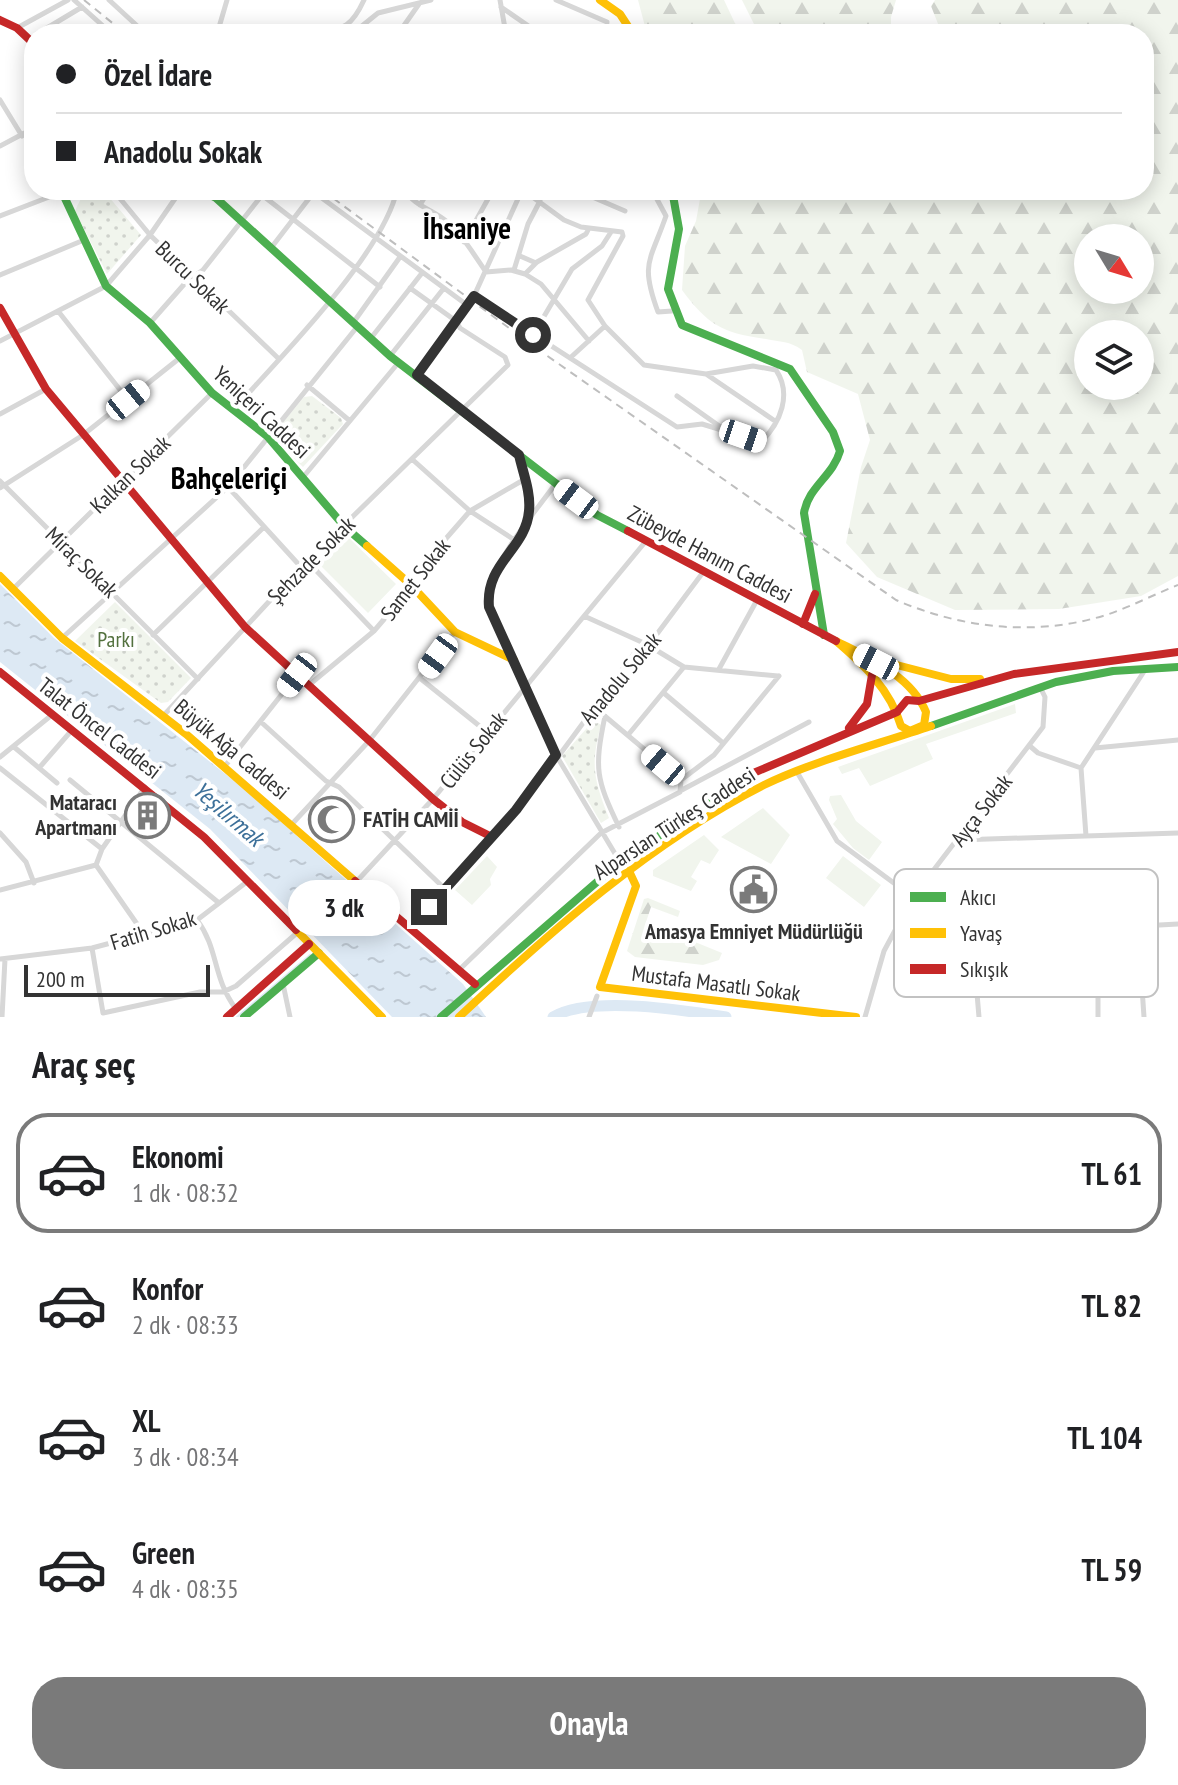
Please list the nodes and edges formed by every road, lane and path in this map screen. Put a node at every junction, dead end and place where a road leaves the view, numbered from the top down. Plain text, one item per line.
1 (68, 0) edge
2 (74, 0) edge
3 (109, 0) edge
4 (227, 0) edge
5 (364, 0) edge
6 (431, 0) edge
7 (556, 0) edge
8 (600, 0) edge
9 (420, 3) junction
10 (500, 3) edge
11 (82, 7) junction
12 (0, 20) edge
13 (24, 24) edge
14 (24, 24) edge
15 (56, 24) edge
16 (101, 24) edge
17 (133, 24) edge
18 (220, 24) edge
19 (351, 24) edge
20 (364, 24) edge
21 (405, 24) edge
22 (504, 24) edge
23 (527, 24) edge
24 (607, 24) edge
25 (629, 24) edge
26 (17, 28) junction
27 (24, 32) edge
28 (0, 100) edge
29 (22, 136) joint
30 (0, 146) edge
31 (41, 200) edge
32 (68, 200) edge
33 (121, 200) edge
34 (174, 200) edge
35 (218, 200) edge
36 (258, 200) edge
37 (273, 200) edge
38 (306, 200) edge
39 (324, 200) edge
40 (392, 200) edge
41 (410, 200) edge
42 (423, 200) edge
43 (488, 200) edge
44 (515, 200) edge
45 (599, 200) edge
46 (657, 200) edge
47 (674, 200) edge
48 (540, 201) joint
49 (420, 205) junction
50 (625, 211) dead end
51 (0, 216) edge
52 (293, 219) junction
53 (240, 222) junction
54 (589, 228) junction
55 (612, 231) junction
56 (150, 235) junction
57 (374, 238) junction
58 (84, 240) junction
59 (464, 243) junction
60 (270, 249) junction
61 (520, 256) junction
62 (400, 257) junction
63 (536, 263) junction
64 (354, 267) junction
65 (514, 270) junction
66 (486, 272) junction
67 (422, 273) junction
68 (525, 274) junction
69 (0, 275) edge
70 (193, 278) junction
71 (106, 286) junction
72 (380, 287) junction
73 (410, 288) junction
74 (444, 288) junction
75 (474, 296) junction
76 (553, 298) junction
77 (330, 302) junction
78 (432, 304) junction
79 (467, 305) junction
80 (0, 308) edge
81 (58, 311) junction
82 (672, 311) junction
83 (456, 321) junction
84 (150, 323) junction
85 (355, 325) junction
86 (605, 326) junction
87 (13, 335) junction
88 (533, 335) junction
89 (370, 339) junction
90 (0, 341) edge
91 (589, 341) junction
92 (390, 356) junction
93 (181, 357) junction
94 (279, 359) junction
95 (570, 359) junction
96 (399, 362) junction
97 (790, 369) junction
98 (776, 370) junction
99 (706, 374) junction
100 (417, 375) junction
101 (307, 385) junction
102 (46, 389) junction
103 (212, 393) junction
104 (677, 396) dead end
105 (128, 400) junction
106 (233, 410) junction
107 (463, 412) junction
108 (0, 414) edge
109 (350, 421) junction
110 (775, 421) junction
111 (724, 430) junction
112 (83, 435) junction
113 (267, 436) junction
114 (519, 455) junction
115 (413, 460) junction
116 (304, 476) junction
117 (123, 479) junction
118 (525, 479) junction
119 (556, 483) junction
120 (1, 485) edge
121 (228, 487) junction
122 (470, 511) junction
123 (344, 526) junction
124 (264, 527) junction
125 (525, 527) junction
126 (170, 538) junction
127 (61, 541) junction
128 (516, 541) junction
129 (646, 541) junction
130 (307, 561) junction
131 (301, 567) junction
132 (704, 571) junction
133 (0, 576) edge
134 (207, 582) junction
135 (411, 585) junction
136 (817, 588) junction
137 (13, 589) junction
138 (112, 590) junction
139 (757, 600) junction
140 (584, 616) junction
141 (803, 624) junction
142 (245, 627) junction
143 (374, 631) junction
144 (455, 632) junction
145 (153, 635) junction
146 (824, 635) junction
147 (62, 638) junction
148 (836, 641) junction
149 (646, 644) junction
150 (1178, 652) edge
151 (514, 660) junction
152 (684, 667) junction
153 (1178, 667) edge
154 (719, 669) junction
155 (1145, 669) junction
156 (0, 672) edge
157 (872, 672) junction
158 (297, 675) junction
159 (198, 679) junction
160 (421, 679) junction
161 (995, 679) junction
162 (309, 685) junction
163 (526, 685) junction
164 (1040, 687) junction
165 (665, 694) junction
166 (919, 701) junction
167 (594, 707) junction
168 (897, 712) junction
169 (53, 714) junction
170 (164, 715) junction
171 (605, 716) junction
172 (261, 722) junction
173 (809, 722) dead end
174 (918, 729) junction
175 (72, 730) junction
176 (846, 731) junction
177 (487, 732) junction
178 (628, 735) junction
179 (1178, 740) edge
180 (369, 741) junction
181 (723, 743) junction
182 (1031, 746) junction
183 (14, 747) junction
184 (1094, 748) junction
185 (556, 755) junction
186 (0, 757) edge
187 (225, 766) junction
188 (0, 768) edge
189 (39, 768) junction
190 (1081, 768) junction
191 (797, 772) junction
192 (70, 780) dead end
193 (681, 780) junction
194 (57, 783) dead end
195 (331, 783) junction
196 (145, 787) junction
197 (680, 792) junction
198 (433, 799) junction
199 (120, 820) junction
200 (293, 823) junction
201 (619, 827) junction
202 (0, 833) edge
203 (601, 833) junction
204 (1178, 833) edge
205 (490, 836) junction
206 (1086, 836) junction
207 (957, 840) junction
208 (394, 842) junction
209 (102, 849) junction
210 (620, 862) junction
211 (96, 865) junction
212 (935, 869) edge
213 (629, 871) junction
214 (248, 881) junction
215 (356, 882) junction
216 (34, 883) junction
217 (894, 883) edge
218 (445, 889) junction
219 (0, 890) edge
220 (219, 903) junction
221 (197, 920) junction
222 (1178, 924) edge
223 (1158, 926) edge
224 (409, 928) junction
225 (298, 932) junction
226 (894, 932) edge
227 (144, 934) junction
228 (309, 944) junction
229 (92, 948) junction
230 (319, 953) junction
231 (2, 959) edge
232 (459, 970) junction
233 (283, 984) junction
234 (473, 986) junction
235 (598, 991) junction
236 (223, 992) junction
237 (977, 997) edge
238 (1143, 997) edge
239 (236, 1009) junction
240 (104, 1015) edge
241 (2, 1017) edge
242 (227, 1017) edge
243 (244, 1017) edge
244 (290, 1017) edge
245 (382, 1017) edge
246 (441, 1017) edge
247 (459, 1017) edge
248 (589, 1017) edge
249 (856, 1017) edge
250 (865, 1017) edge
251 (979, 1017) edge
252 (1144, 1017) edge

1 - 13 street
2 - 11 street
3 - 17 street
4 - 18 street
5 - 19 street
6 - 9 street
7 - 24 street
8 - 25 main road
9 - 20 street
9 - 21 street
10 - 22 street
10 - 23 street
11 - 15 street
11 - 16 street
12 - 26 main road
14 - 26 street
26 - 27 main road
28 - 29 street
29 - 30 street
31 - 51 street
32 - 58 main road, Yeniçeri Caddesi
33 - 56 street, Burcu Sokak
34 - 56 street
35 - 53 main road, Zübeyde Hanım Caddesi
36 - 53 street
37 - 52 street
38 - 52 street
39 - 57 street
40 - 57 street
41 - 49 street
42 - 49 street
43 - 59 street
44 - 66 street
45 - 50 street
46 - 82 street
47 - 82 main road
48 - 54 street
48 - 61 street
49 - 59 street
52 - 60 street
52 - 64 street
53 - 60 main road, Zübeyde Hanım Caddesi
53 - 70 street
54 - 55 street
54 - 63 street
55 - 76 street
55 - 86 street
56 - 70 street, Burcu Sokak
56 - 71 street
57 - 62 street
57 - 64 street
58 - 69 street
58 - 71 main road, Yeniçeri Caddesi
59 - 66 street
60 - 77 main road, Zübeyde Hanım Caddesi
61 - 63 street
61 - 65 street
62 - 67 street
62 - 72 street
63 - 68 street
64 - 72 street
64 - 77 street
65 - 66 street
65 - 68 street
66 - 75 street
67 - 73 street
67 - 74 street
68 - 76 street
70 - 84 street
70 - 94 street, Burcu Sokak
71 - 81 street
71 - 84 main road, Yeniçeri Caddesi
72 - 85 street
73 - 78 street
73 - 89 street
74 - 78 street
74 - 79 street
75 - 79 street
75 - 88 street
76 - 88 street
76 - 91 street
77 - 85 main road, Zübeyde Hanım Caddesi
77 - 94 street
78 - 83 street
78 - 92 street
79 - 83 street
80 - 87 main road
81 - 87 street
81 - 105 street
82 - 97 main road
83 - 100 street
83 - 107 street, Şehzade Sokak
84 - 93 main road, Yeniçeri Caddesi
85 - 89 main road, Zübeyde Hanım Caddesi
85 - 101 street
86 - 91 street
86 - 99 street
87 - 90 street
87 - 102 main road
88 - 95 street
89 - 92 main road, Zübeyde Hanım Caddesi
91 - 95 street
92 - 96 main road, Zübeyde Hanım Caddesi
93 - 103 main road, Yeniçeri Caddesi
93 - 105 street
94 - 106 street
95 - 111 street
96 - 100 main road, Zübeyde Hanım Caddesi
96 - 109 street
97 - 98 main road
97 - 136 main road
98 - 99 street
98 - 110 street
99 - 110 street
100 - 107 main road, Zübeyde Hanım Caddesi
101 - 109 street
101 - 113 street
102 - 108 street
102 - 112 main road
103 - 106 main road, Yeniçeri Caddesi
103 - 117 street, Kalkan Sokak
104 - 111 street
105 - 112 street
106 - 113 main road, Yeniçeri Caddesi
107 - 114 main road, Zübeyde Hanım Caddesi
107 - 115 street, Şehzade Sokak
109 - 116 street
110 - 111 street
112 - 117 main road
112 - 120 street
113 - 116 main road, Yeniçeri Caddesi
113 - 121 street
114 - 118 street
114 - 119 main road, Zübeyde Hanım Caddesi
115 - 122 street
115 - 123 street, Şehzade Sokak
116 - 123 main road, Yeniçeri Caddesi
117 - 126 main road
117 - 127 street, Kalkan Sokak
118 - 122 street, Samet Sokak
118 - 125 street
119 - 125 street
119 - 129 main road, Zübeyde Hanım Caddesi
120 - 127 street, Miraç Sokak
121 - 124 street
121 - 126 street
122 - 128 street
122 - 135 street, Samet Sokak
123 - 130 street, Şehzade Sokak
123 - 135 main road, Yeniçeri Caddesi
124 - 131 street
124 - 134 street
125 - 128 street
126 - 134 main road
126 - 138 street
127 - 137 street, Kalkan Sokak
127 - 138 street, Miraç Sokak
128 - 151 street
129 - 132 main road, Zübeyde Hanım Caddesi
129 - 140 street, Cülüs Sokak
130 - 131 street, Şehzade Sokak
130 - 143 street
131 - 142 street, Şehzade Sokak
132 - 139 main road, Zübeyde Hanım Caddesi
132 - 149 street, Anadolu Sokak
133 - 137 main road, Büyük Ağa Caddesi
134 - 142 main road
134 - 145 street
135 - 143 street, Samet Sokak
135 - 144 main road, Yeniçeri Caddesi
136 - 141 main road
136 - 146 main road
137 - 147 main road, Büyük Ağa Caddesi
138 - 145 street, Miraç Sokak
138 - 147 street
139 - 141 main road, Zübeyde Hanım Caddesi
139 - 154 street
140 - 149 street
140 - 163 street, Cülüs Sokak
141 - 146 main road, Zübeyde Hanım Caddesi
142 - 158 main road
142 - 159 street, Şehzade Sokak
143 - 162 street, Samet Sokak
144 - 151 main road, Yeniçeri Caddesi
144 - 160 street
145 - 159 street, Miraç Sokak
146 - 148 main road, Zübeyde Hanım Caddesi
147 - 170 main road, Büyük Ağa Caddesi
148 - 157 main road
148 - 161 main road
148 - 166 main road
149 - 152 street
149 - 167 street, Anadolu Sokak
150 - 161 main road
151 - 163 street
152 - 154 street
152 - 165 street
153 - 155 main road, Alparslan Türkeş Caddesi
154 - 181 street
155 - 164 main road, Alparslan Türkeş Caddesi
155 - 184 street
156 - 169 main road, Talat Öncel Caddesi
157 - 168 main road
157 - 176 main road
158 - 162 main road
158 - 172 street
159 - 170 street, Şehzade Sokak
160 - 177 street
160 - 180 street
161 - 166 main road
162 - 180 main road
163 - 177 street, Cülüs Sokak
163 - 185 street
164 - 174 main road, Alparslan Türkeş Caddesi
164 - 182 street, Ayça Sokak
165 - 178 street
165 - 181 street
166 - 168 main road
166 - 174 main road
167 - 171 street
167 - 185 street, Anadolu Sokak
168 - 174 main road
168 - 176 main road, Alparslan Türkeş Caddesi
169 - 175 main road, Talat Öncel Caddesi
169 - 183 street
170 - 187 main road, Büyük Ağa Caddesi
171 - 178 street
171 - 201 street
172 - 187 street
172 - 195 street
173 - 197 street
174 - 191 main road, Alparslan Türkeş Caddesi
175 - 189 street
175 - 196 main road, Talat Öncel Caddesi
176 - 210 main road, Alparslan Türkeş Caddesi
177 - 198 street, Cülüs Sokak
178 - 193 street
179 - 184 street
180 - 195 street
180 - 198 main road
181 - 193 street
182 - 190 street
182 - 207 street, Ayça Sokak
183 - 186 street
183 - 189 street
184 - 190 street
185 - 203 street
185 - 205 street, Anadolu Sokak
187 - 200 main road, Büyük Ağa Caddesi
188 - 209 street
189 - 194 street
190 - 206 street
191 - 213 main road, Alparslan Türkeş Caddesi
191 - 217 street
192 - 199 street
193 - 197 street
195 - 200 street
195 - 208 street
196 - 199 street
196 - 214 main road, Talat Öncel Caddesi
197 - 201 street
198 - 205 main road
198 - 208 street, Cülüs Sokak
199 - 209 street
199 - 220 street
200 - 215 main road, Büyük Ağa Caddesi
201 - 203 street
202 - 216 street
203 - 210 street
203 - 232 street
204 - 206 street
205 - 218 street, Anadolu Sokak
206 - 207 street
207 - 212 street, Ayça Sokak
208 - 215 street, Cülüs Sokak
208 - 218 street
209 - 211 street
210 - 234 main road, Alparslan Türkeş Caddesi
211 - 216 street
211 - 227 street
213 - 235 main road, Mustafa Masatlı Sokak
213 - 247 main road, Alparslan Türkeş Caddesi
214 - 220 street, Fatih Sokak
214 - 225 main road, Talat Öncel Caddesi
215 - 224 main road, Büyük Ağa Caddesi
216 - 219 street
218 - 224 street, Anadolu Sokak
220 - 221 street, Fatih Sokak
221 - 227 street, Fatih Sokak
221 - 236 street
222 - 223 street
224 - 232 main road, Büyük Ağa Caddesi
225 - 228 main road, Talat Öncel Caddesi
225 - 236 street
226 - 250 street, Ayça Sokak
227 - 229 street, Fatih Sokak
228 - 230 main road, Talat Öncel Caddesi
228 - 239 main road
229 - 231 street, Fatih Sokak
229 - 240 street
230 - 233 main road
230 - 245 main road, Talat Öncel Caddesi
231 - 241 street
232 - 234 main road, Büyük Ağa Caddesi
233 - 243 main road
233 - 244 street
234 - 246 main road, Alparslan Türkeş Caddesi
235 - 248 street
235 - 249 main road, Mustafa Masatlı Sokak
236 - 239 street
236 - 240 street
237 - 251 street
238 - 252 street
239 - 242 main road

